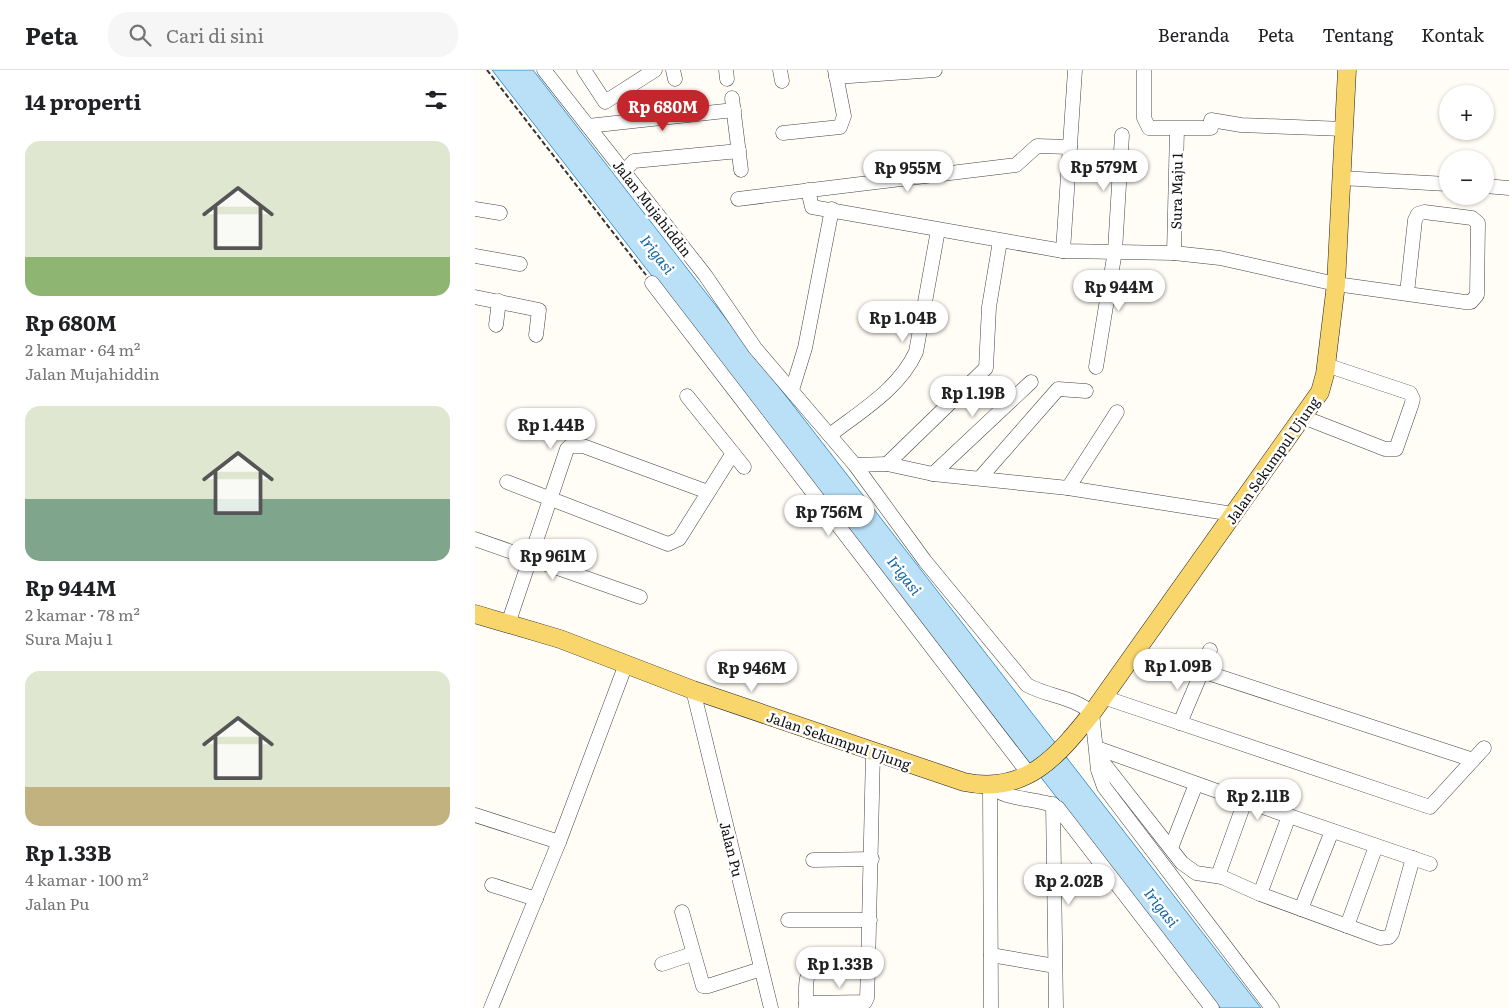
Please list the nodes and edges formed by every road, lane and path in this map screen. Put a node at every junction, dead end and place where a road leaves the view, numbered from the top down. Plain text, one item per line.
1 (487, 70) edge
2 (584, 70) edge
3 (655, 70) edge
4 (924, 70) edge
5 (935, 70) edge
6 (1075, 70) edge
7 (1144, 70) edge
8 (1347, 70) edge
9 (879, 72) edge
10 (549, 74) edge
11 (835, 74) edge
12 (588, 126) junction
13 (1177, 129) junction
14 (1344, 129) junction
15 (783, 133) dead end
16 (1122, 135) dead end
17 (1070, 147) junction
18 (739, 151) junction
19 (741, 170) dead end
20 (624, 171) junction
21 (1341, 178) junction
22 (1439, 184) edge
23 (1494, 187) edge
24 (1509, 188) edge
25 (808, 190) junction
26 (738, 199) dead end
27 (475, 209) edge
28 (832, 210) junction
29 (500, 213) dead end
30 (938, 230) junction
31 (1000, 241) junction
32 (1063, 251) junction
33 (1115, 251) junction
34 (1175, 253) junction
35 (475, 256) edge
36 (520, 264) dead end
37 (652, 283) joint
38 (1336, 284) junction
39 (1407, 293) junction
40 (475, 297) edge
41 (499, 301) junction
42 (496, 325) dead end
43 (537, 336) dead end
44 (1326, 365) junction
45 (1096, 367) dead end
46 (1031, 382) dead end
47 (791, 390) junction
48 (1086, 391) dead end
49 (687, 396) dead end
50 (1117, 412) dead end
51 (1303, 417) junction
52 (830, 435) junction
53 (733, 453) junction
54 (887, 464) junction
55 (855, 465) junction
56 (744, 467) dead end
57 (933, 474) junction
58 (980, 478) junction
59 (507, 482) dead end
60 (1068, 488) junction
61 (708, 492) junction
62 (551, 498) junction
63 (1233, 514) junction
64 (475, 539) edge
65 (530, 557) junction
66 (640, 597) dead end
67 (475, 614) edge
68 (508, 624) junction
69 (1210, 650) dead end
70 (626, 664) junction
71 (1202, 671) junction
72 (693, 690) junction
73 (1103, 697) junction
74 (1092, 713) junction
75 (1180, 723) junction
76 (1484, 748) dead end
77 (873, 752) junction
78 (1097, 752) junction
79 (1473, 760) junction
80 (1031, 773) junction
81 (1196, 784) junction
82 (991, 786) junction
83 (1245, 801) junction
84 (1053, 804) junction
85 (475, 815) edge
86 (1289, 816) junction
87 (1332, 831) junction
88 (559, 842) junction
89 (1376, 846) junction
90 (1171, 848) junction
91 (1413, 858) junction
92 (872, 859) junction
93 (813, 860) dead end
94 (1430, 864) dead end
95 (1222, 877) junction
96 (492, 885) dead end
97 (1260, 894) junction
98 (536, 899) junction
99 (1301, 909) junction
100 (682, 912) dead end
101 (788, 920) dead end
102 (870, 920) junction
103 (1347, 926) junction
104 (692, 954) junction
105 (991, 955) junction
106 (662, 964) dead end
107 (1055, 966) junction
108 (868, 968) junction
109 (761, 969) junction
110 (1206, 1005) edge
111 (806, 1006) edge
112 (491, 1008) edge
113 (771, 1008) edge
114 (991, 1008) edge
115 (1056, 1008) edge
116 (1272, 1008) edge

1 - 37 path
2 - 3 street
4 - 5 street
4 - 9 street
6 - 17 street
7 - 13 street
8 - 14 main road, Jalan Sekumpul Ujung
9 - 11 street
10 - 12 street, Jalan Mujahiddin
11 - 15 street
12 - 18 street
12 - 20 street, Jalan Mujahiddin
13 - 14 street
13 - 34 street, Sura Maju 1
14 - 21 main road, Jalan Sekumpul Ujung
16 - 33 street
17 - 25 street
17 - 32 street
18 - 19 street
18 - 20 street
20 - 47 street, Jalan Mujahiddin
21 - 22 street
21 - 38 main road, Jalan Sekumpul Ujung
23 - 24 street
25 - 26 street
25 - 28 street
27 - 29 street
28 - 30 street
28 - 47 street
30 - 31 street
30 - 52 street
31 - 32 street
31 - 54 street
32 - 33 street
33 - 34 street
33 - 45 street
34 - 38 street
35 - 36 street
37 - 80 street
38 - 39 street
38 - 44 main road, Jalan Sekumpul Ujung
39 - 39 street
40 - 41 street
41 - 42 street
41 - 43 street
44 - 51 main road, Jalan Sekumpul Ujung
44 - 51 street
46 - 57 street
47 - 52 street, Jalan Mujahiddin
48 - 58 street
49 - 53 street
50 - 60 street
51 - 63 main road, Jalan Sekumpul Ujung
52 - 55 street, Jalan Mujahiddin
53 - 56 street
53 - 61 street
54 - 55 street
54 - 57 street
55 - 74 street, Jalan Mujahiddin
57 - 58 street
58 - 60 street
59 - 62 street
60 - 63 street
61 - 62 street
61 - 62 street
62 - 65 street
63 - 73 main road, Jalan Sekumpul Ujung
64 - 65 street
65 - 66 street
65 - 68 street
67 - 68 main road, Jalan Sekumpul Ujung
68 - 70 main road, Jalan Sekumpul Ujung
69 - 71 street
70 - 72 main road, Jalan Sekumpul Ujung
70 - 88 street
71 - 75 street
71 - 79 street
72 - 77 main road, Jalan Sekumpul Ujung
72 - 109 street, Jalan Pu
73 - 74 main road, Jalan Sekumpul Ujung
73 - 75 street
74 - 78 street
74 - 80 main road, Jalan Sekumpul Ujung
75 - 79 street
76 - 79 street
77 - 82 main road, Jalan Sekumpul Ujung
77 - 92 street
78 - 81 street
78 - 90 street
78 - 116 street
80 - 82 main road, Jalan Sekumpul Ujung
81 - 83 street
81 - 90 street
82 - 84 street
82 - 105 street
83 - 86 street
83 - 95 street
84 - 107 street
84 - 110 street
85 - 88 street
86 - 87 street
86 - 97 street
87 - 89 street
87 - 99 street
88 - 98 street
89 - 91 street
89 - 103 street
90 - 95 street
91 - 94 street
91 - 103 street
92 - 93 street
92 - 102 street
95 - 97 street
96 - 98 street
97 - 99 street
98 - 112 street
99 - 103 street
100 - 104 street
101 - 102 street
102 - 108 street
104 - 106 street
104 - 109 street
105 - 107 street
105 - 114 street
107 - 115 street
108 - 111 street
108 - 111 street
109 - 113 street, Jalan Pu

